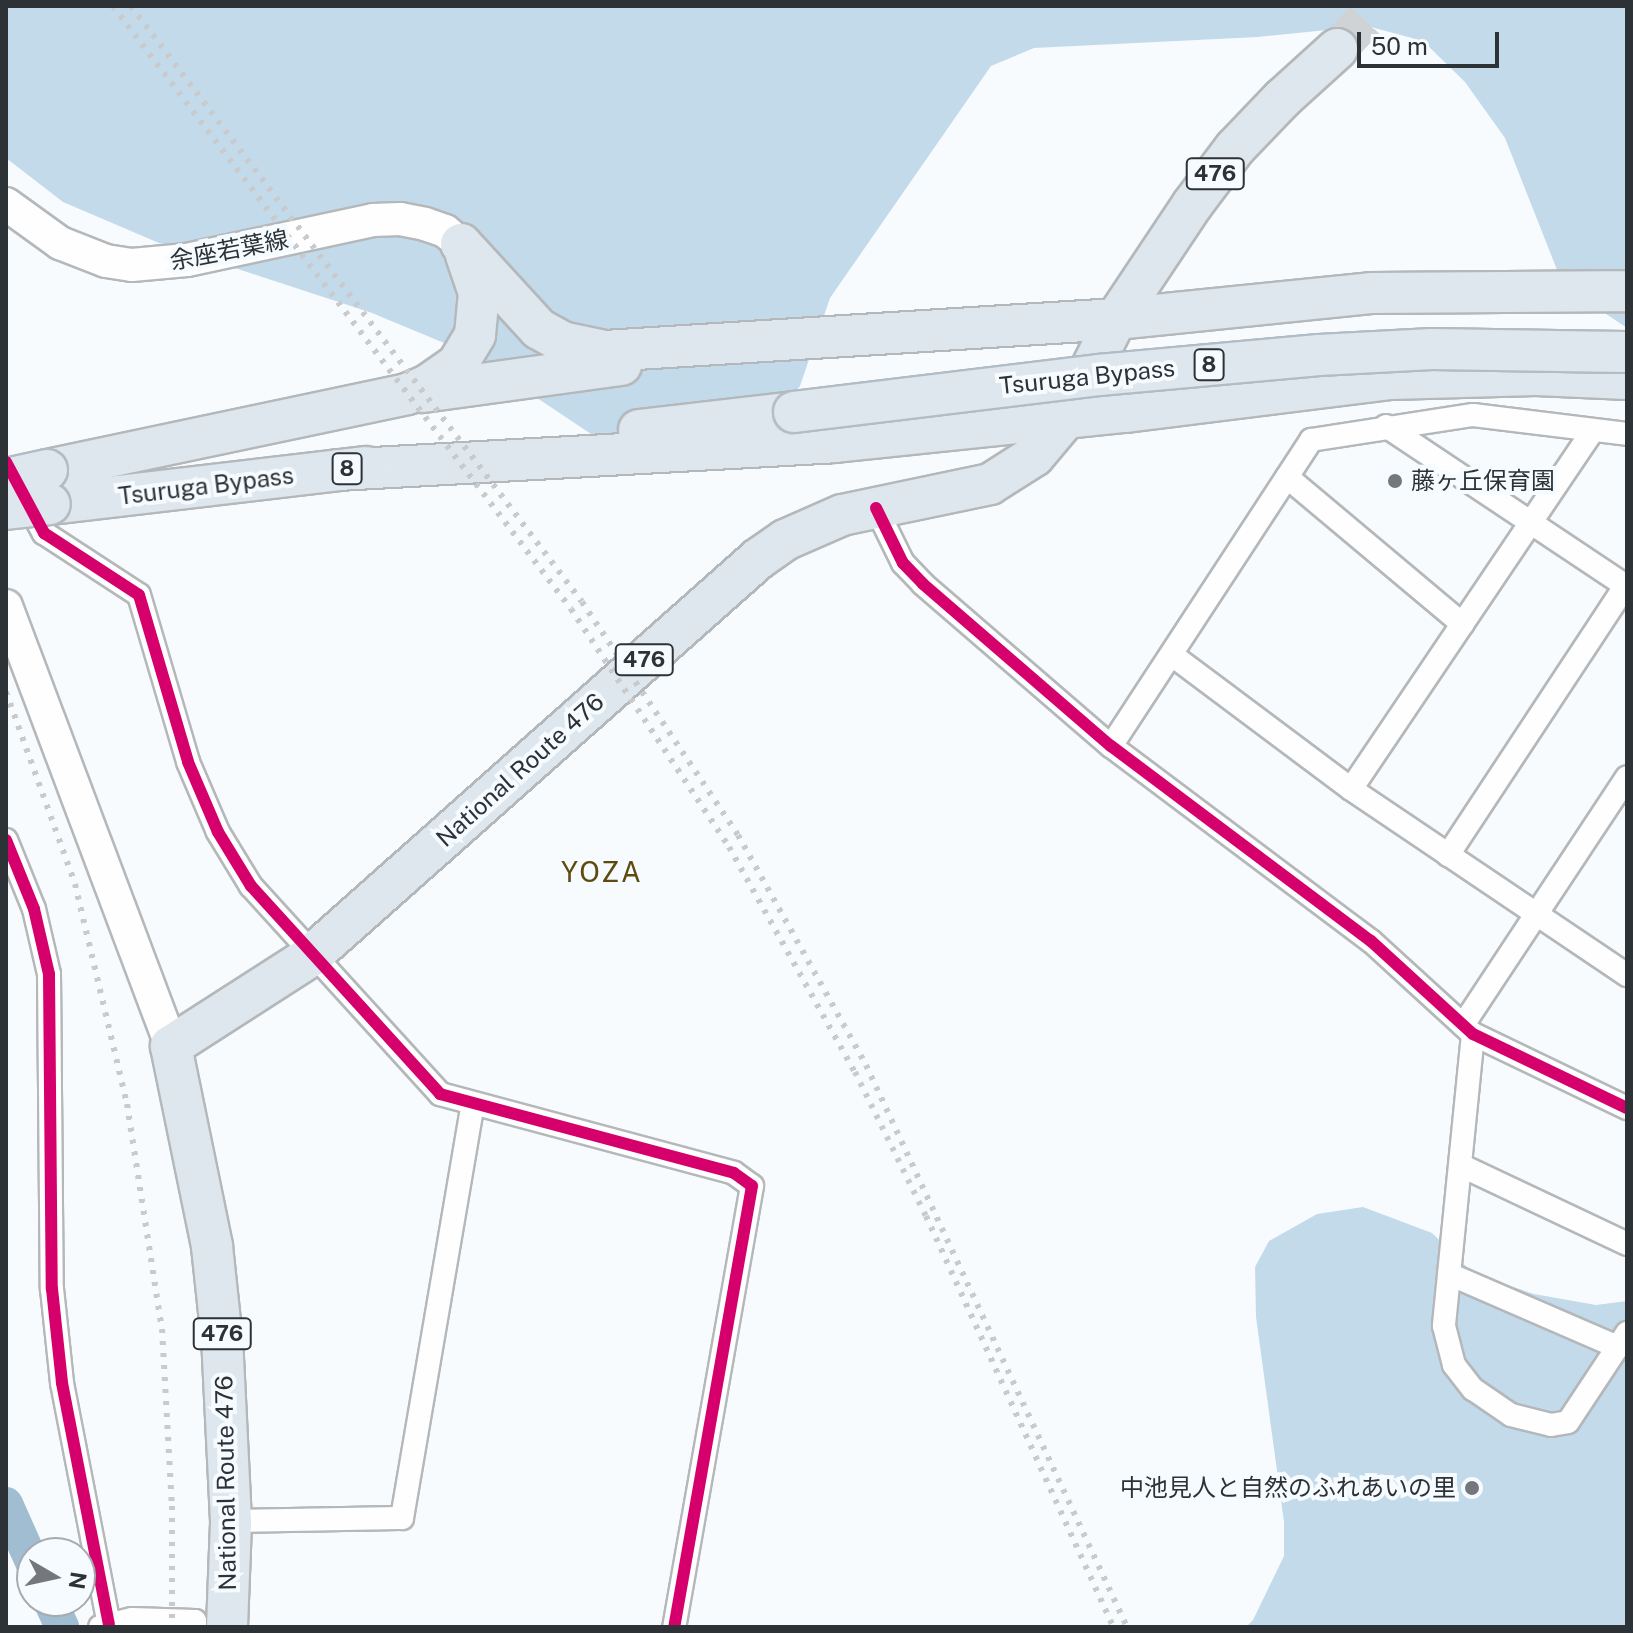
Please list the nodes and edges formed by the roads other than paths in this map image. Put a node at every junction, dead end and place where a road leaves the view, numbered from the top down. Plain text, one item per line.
1 (1337, 49) tunnel mouth
2 (6, 204) edge
3 (461, 244) junction
4 (1627, 291) edge
5 (1116, 319) junction
6 (787, 341) junction
7 (1627, 352) edge
8 (1627, 379) edge
9 (407, 394) junction
10 (1066, 418) junction
11 (1386, 426) junction
12 (644, 429) junction
13 (1593, 430) junction
14 (1627, 434) edge
15 (6, 462) edge
16 (338, 470) junction
17 (1287, 477) junction
18 (6, 481) edge
19 (48, 484) junction
20 (876, 508) junction
21 (6, 509) edge
22 (1531, 523) junction
23 (1627, 586) edge
24 (6, 606) edge
25 (1462, 624) junction
26 (1172, 655) junction
27 (1111, 746) junction
28 (1627, 777) edge
29 (1351, 789) junction
30 (6, 840) edge
31 (1448, 855) junction
32 (1537, 914) junction
33 (311, 956) junction
34 (1626, 973) edge
35 (1468, 1030) junction
36 (171, 1046) junction
37 (473, 1104) junction
38 (1627, 1108) edge
39 (1460, 1165) junction
40 (1627, 1244) edge
41 (1449, 1274) junction
42 (1622, 1340) edge
43 (231, 1521) junction
44 (104, 1626) edge
45 (195, 1627) edge
46 (227, 1627) edge
47 (674, 1627) edge

1 - 5 highway, National Route 476 / 476
2 - 3 main road, 余座若葉線
3 - 6 highway
3 - 9 highway
4 - 5 highway
5 - 6 highway
5 - 10 highway, National Route 476 / 476
6 - 9 highway
7 - 12 highway, Tsuruga Bypass / 8, bridge
8 - 10 highway
9 - 19 highway
10 - 16 highway
10 - 20 highway, National Route 476 / 476
11 - 13 street
11 - 17 street
11 - 22 street
12 - 16 highway, Tsuruga Bypass / 8
12 - 19 highway, Tsuruga Bypass / 8
13 - 14 street
13 - 22 street
15 - 33 street
16 - 19 highway, Tsuruga Bypass / 8
17 - 25 street
17 - 26 street
18 - 19 highway, bridge
19 - 21 highway, Tsuruga Bypass / 8, bridge
20 - 27 street
20 - 33 highway, National Route 476 / 476
22 - 23 street
22 - 25 street
23 - 31 street
24 - 36 main road
25 - 29 street
26 - 27 street
26 - 29 street
27 - 35 street
28 - 32 street
29 - 31 street
30 - 44 street
31 - 32 street
32 - 34 street
32 - 35 street
33 - 36 highway, National Route 476 / 476
33 - 37 street
35 - 38 street
35 - 39 street
36 - 43 highway, National Route 476 / 476
37 - 43 street
37 - 47 street
39 - 40 street
39 - 41 street
41 - 42 street
41 - 42 street
43 - 46 highway, National Route 476 / 476
44 - 45 street

